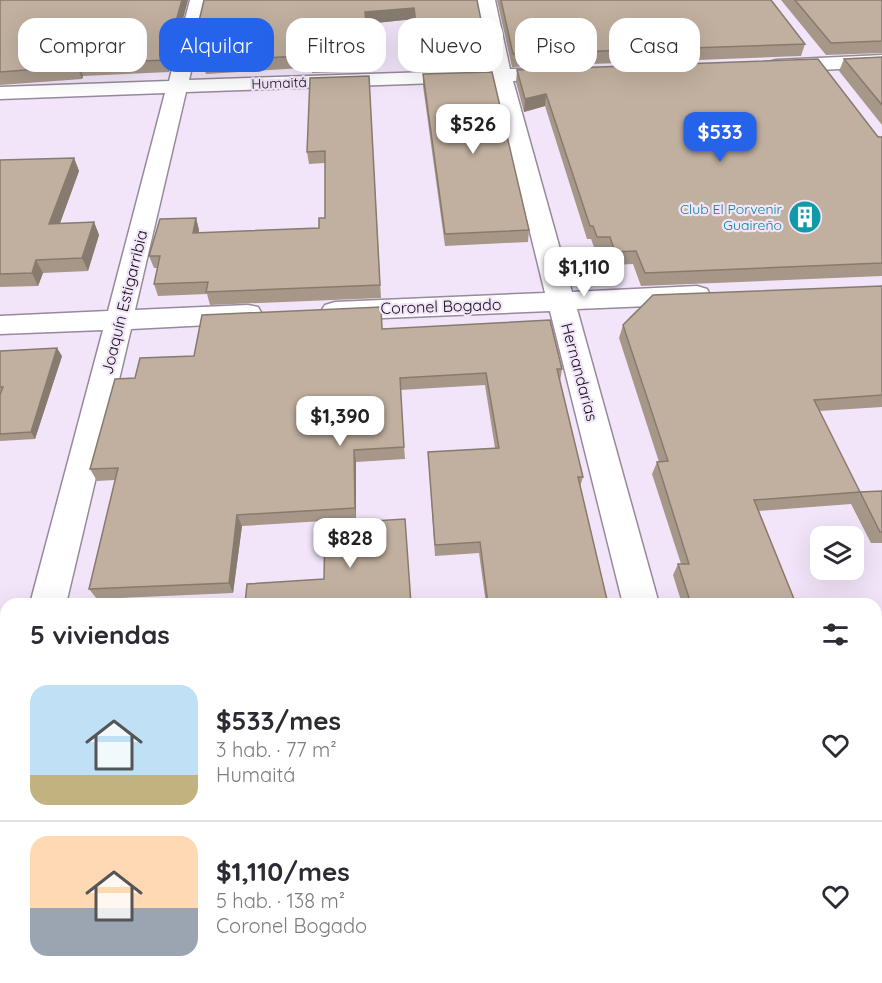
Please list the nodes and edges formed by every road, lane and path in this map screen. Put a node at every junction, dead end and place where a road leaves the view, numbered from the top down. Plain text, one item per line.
1 (199, 0) edge
2 (486, 0) edge
3 (806, 46) edge
4 (882, 61) edge
5 (820, 64) junction
6 (761, 66) edge
7 (584, 73) edge
8 (501, 75) junction
9 (834, 82) edge
10 (178, 86) junction
11 (0, 93) edge
12 (728, 293) edge
13 (562, 301) junction
14 (311, 312) edge
15 (275, 313) edge
16 (119, 320) junction
17 (0, 325) edge
18 (50, 598) edge
19 (639, 598) edge

1 - 10 street, Joaquín Estigarribia
2 - 8 street, Hernandarias
3 - 5 street
4 - 5 street
5 - 6 street
5 - 9 street
7 - 8 street, Humaitá
8 - 10 street, Humaitá
8 - 13 street, Hernandarias
10 - 11 street, Humaitá
10 - 16 street, Joaquín Estigarribia
12 - 13 street, Coronel Bogado
13 - 14 street, Coronel Bogado
13 - 19 street, Hernandarias
15 - 16 street
16 - 17 street
16 - 18 street, Joaquín Estigarribia

